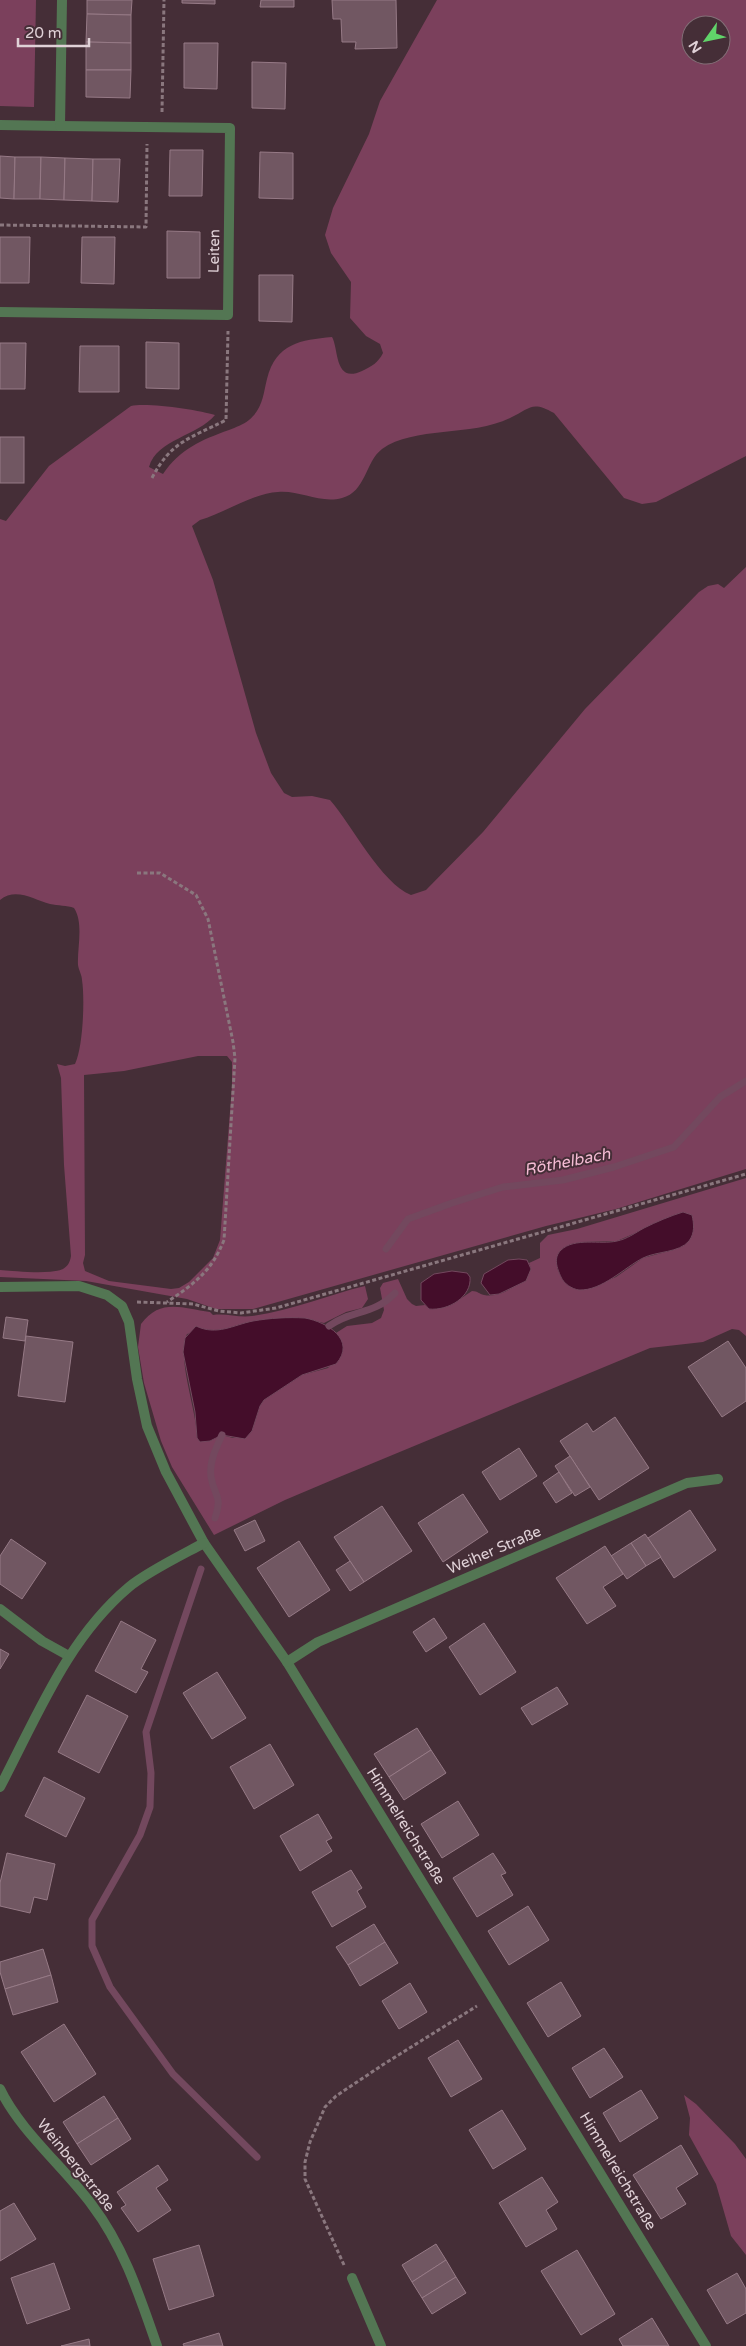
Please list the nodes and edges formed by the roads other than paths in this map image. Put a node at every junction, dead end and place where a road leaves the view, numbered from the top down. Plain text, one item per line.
1 (62, 0) edge
2 (0, 125) edge
3 (60, 126) junction
4 (0, 312) edge
5 (0, 1288) edge
6 (718, 1479) dead end
7 (204, 1543) junction
8 (0, 1609) edge
9 (69, 1656) junction
10 (287, 1662) junction
11 (0, 1787) edge
12 (0, 2089) edge
13 (352, 2278) road end
14 (157, 2346) edge
15 (380, 2346) edge
16 (706, 2346) edge

1 - 3 street
2 - 3 street, Leiten
3 - 4 street, Leiten
5 - 7 street, Himmelreichstraße
6 - 10 street, Weiher Straße
7 - 9 street
7 - 10 street, Himmelreichstraße
8 - 9 street
9 - 11 street
10 - 16 street, Himmelreichstraße
12 - 14 street, Weinbergstraße
13 - 15 street

